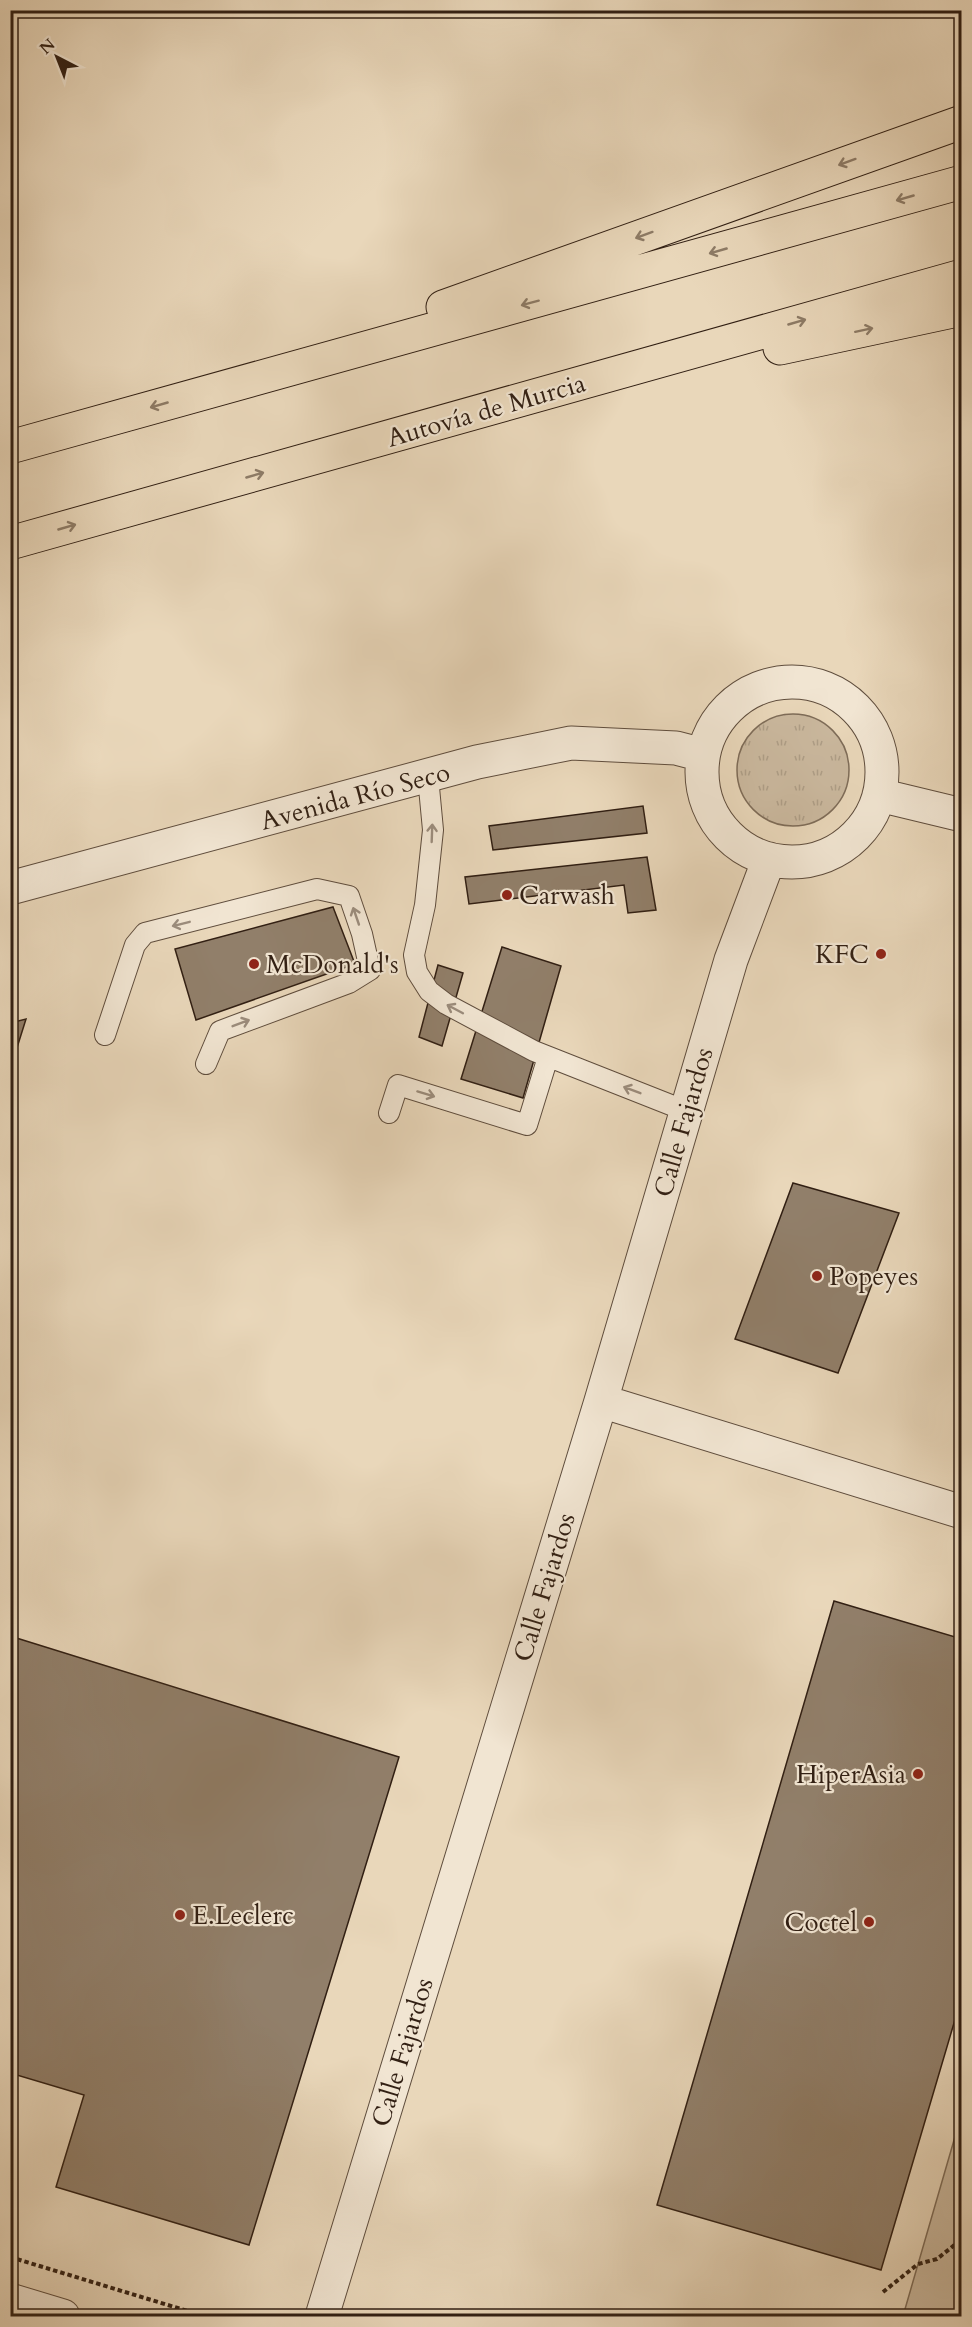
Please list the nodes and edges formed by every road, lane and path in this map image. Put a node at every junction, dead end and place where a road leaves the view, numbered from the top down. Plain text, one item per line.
1 (962, 122) edge
2 (962, 182) edge
3 (962, 276) edge
4 (962, 309) edge
5 (194, 395) junction
6 (458, 418) junction
7 (10, 447) edge
8 (10, 543) edge
9 (703, 755) junction
10 (428, 777) junction
11 (879, 795) junction
12 (962, 815) edge
13 (769, 859) junction
14 (10, 888) edge
15 (105, 1035) dead end
16 (548, 1057) junction
17 (206, 1064) dead end
18 (687, 1111) junction
19 (389, 1113) dead end
20 (601, 1401) junction
21 (962, 1512) edge
22 (962, 2239) edge
23 (10, 2257) edge
24 (883, 2292) dead end
25 (10, 2300) edge
26 (63, 2316) edge
27 (204, 2316) edge
28 (322, 2316) edge

1 -> 5 highway
2 -> 5 highway
6 -> 3 highway, Autovía de Murcia
6 -> 4 highway
5 -> 7 highway
8 -> 6 highway, Autovía de Murcia
9 - 10 street, Avenida Río Seco
9 - 11 street
9 - 13 street
10 - 14 street, Avenida Río Seco
16 -> 10 lane
11 - 12 street
11 - 13 street
13 - 18 street, Calle Fajardos
17 -> 15 lane
18 -> 16 lane
19 -> 16 lane
18 - 20 street, Calle Fajardos
20 - 21 street
20 - 28 street, Calle Fajardos
22 - 24 path
23 - 27 path
25 - 26 street

